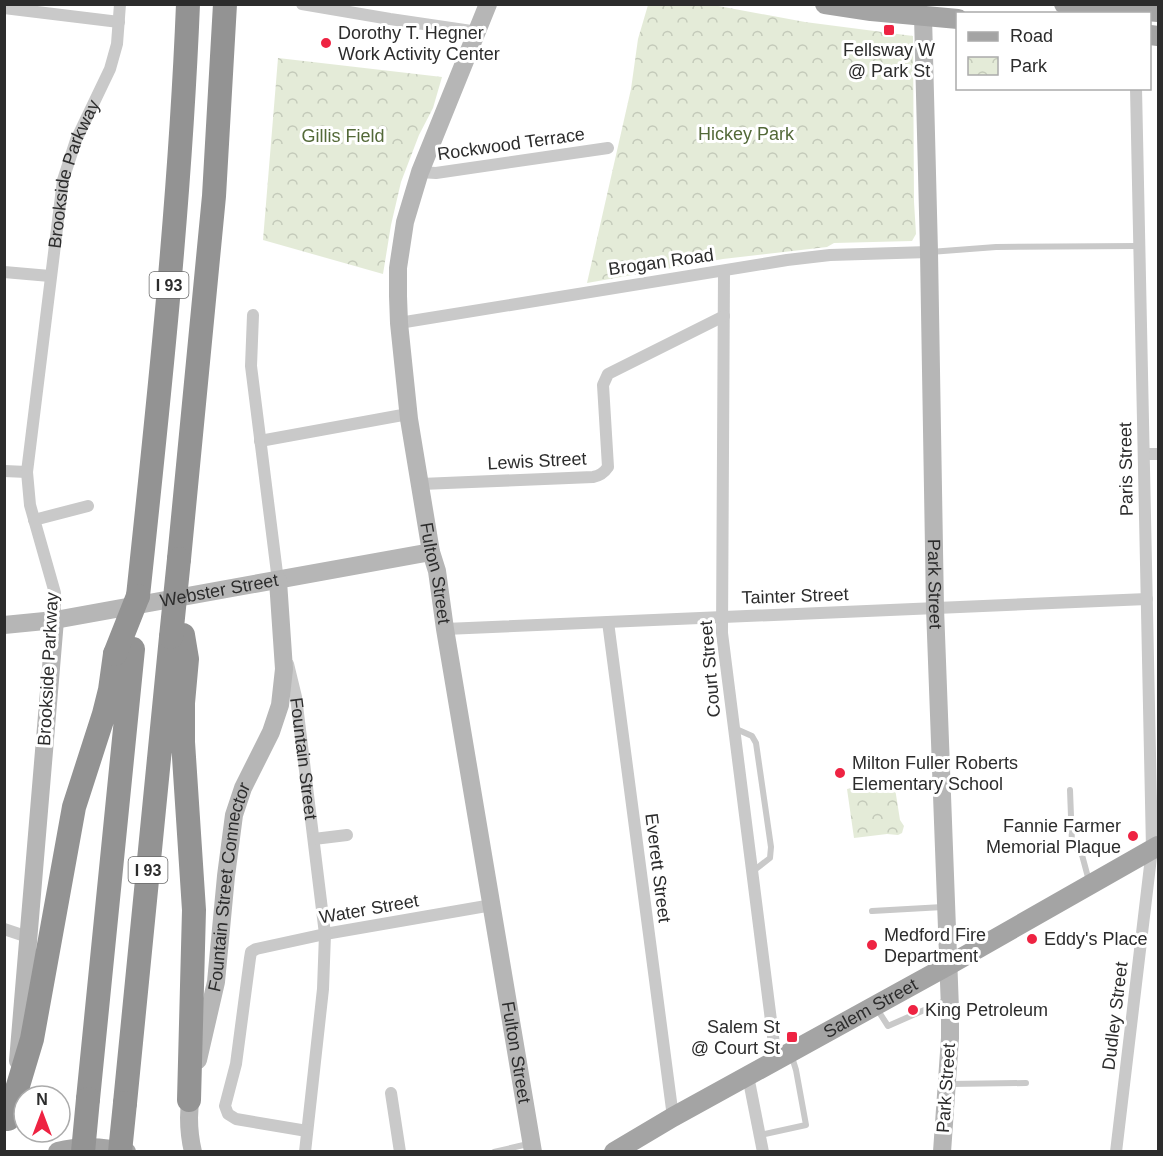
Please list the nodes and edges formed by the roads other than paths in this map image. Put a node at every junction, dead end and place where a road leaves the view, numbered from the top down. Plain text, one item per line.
1 (120, 4) edge
2 (188, 4) edge
3 (225, 4) edge
4 (302, 4) edge
5 (488, 4) edge
6 (825, 4) edge
7 (1064, 4) edge
8 (1127, 7) edge
9 (4, 8) edge
10 (1158, 12) edge
11 (923, 16) junction
12 (956, 19) edge
13 (119, 22) junction
14 (478, 32) junction
15 (1136, 90) edge
16 (608, 148) dead end
17 (420, 172) junction
18 (1139, 246) junction
19 (929, 252) junction
20 (724, 271) junction
21 (4, 272) edge
22 (50, 276) junction
23 (253, 315) dead end
24 (724, 316) junction
25 (399, 323) junction
26 (408, 414) junction
27 (260, 441) junction
28 (1144, 454) junction
29 (1158, 454) edge
30 (4, 471) edge
31 (27, 472) junction
32 (421, 484) junction
33 (88, 506) dead end
34 (34, 520) junction
35 (431, 552) junction
36 (278, 580) junction
37 (1147, 599) junction
38 (935, 608) junction
39 (723, 617) junction
40 (55, 620) junction
41 (608, 622) junction
42 (4, 626) edge
43 (280, 628) junction
44 (445, 629) junction
45 (177, 636) junction
46 (124, 652) junction
47 (734, 728) junction
48 (1070, 790) dead end
49 (347, 835) dead end
50 (314, 839) junction
51 (1155, 848) edge
52 (752, 872) junction
53 (1090, 884) junction
54 (492, 905) junction
55 (946, 906) junction
56 (872, 911) dead end
57 (4, 928) edge
58 (325, 934) junction
59 (28, 937) junction
60 (948, 965) junction
61 (950, 999) junction
62 (875, 1006) junction
63 (783, 1056) junction
64 (748, 1076) junction
65 (1026, 1083) dead end
66 (947, 1084) junction
67 (391, 1094) dead end
68 (189, 1100) junction
69 (673, 1117) junction
70 (6, 1126) edge
71 (307, 1131) junction
72 (760, 1135) junction
73 (532, 1147) edge
74 (621, 1150) edge
75 (58, 1152) edge
76 (83, 1152) edge
77 (120, 1152) edge
78 (126, 1152) edge
79 (193, 1152) edge
80 (305, 1152) edge
81 (400, 1152) edge
82 (494, 1152) edge
83 (763, 1152) edge
84 (942, 1152) edge
85 (1116, 1152) edge

1 - 13 street, Brookside Parkway
2 - 46 highway, I 93, bridge
3 - 45 highway, I 93, bridge
4 - 14 street
5 - 14 street, Fulton Street
6 - 11 main road
7 - 8 main road
8 - 10 main road
9 - 13 street
11 - 12 main road
11 - 19 street, Park Street
13 - 22 street, Brookside Parkway
14 - 17 street, Fulton Street
15 - 18 street, Paris Street
16 - 17 street, Rockwood Terrace
17 - 25 street, Fulton Street
18 - 19 lane
18 - 28 street, Paris Street
19 - 20 street, Brogan Road
19 - 38 street, Park Street
20 - 24 street, Court Street
20 - 25 street, Brogan Road
21 - 22 street
22 - 31 street, Brookside Parkway
23 - 27 street, Fountain Street
24 - 32 street, Lewis Street
24 - 39 street, Court Street
25 - 26 street, Fulton Street
26 - 27 street
26 - 32 street, Fulton Street
27 - 36 street, Fountain Street
28 - 29 street
28 - 37 street, Paris Street
30 - 31 street
31 - 34 street, Brookside Parkway
32 - 35 street, Fulton Street
33 - 34 street
34 - 40 street, Brookside Parkway
35 - 36 street, Webster Street
35 - 44 street, Fulton Street
36 - 40 street, Webster Street
36 - 43 street, Fountain Street
37 - 38 street, Tainter Street
37 - 51 street, Paris Street
38 - 39 street, Tainter Street
38 - 55 street, Park Street
39 - 41 street, Tainter Street
39 - 47 street, Court Street
40 - 42 street, Webster Street
40 - 59 street, Brookside Parkway
41 - 44 street, Tainter Street
41 - 69 street, Everett Street
43 - 50 street, Fountain Street
43 - 68 street, Fountain Street Connector
44 - 54 street, Fulton Street
45 - 68 highway
45 - 77 highway, I 93, bridge
46 - 70 highway
46 - 76 highway, I 93, bridge
47 - 52 street, Court Street
47 - 52 lane
48 - 53 lane
49 - 50 street
50 - 58 street, Fountain Street
51 - 53 main road, Salem Street
51 - 85 street, Dudley Street
52 - 63 street, Court Street
53 - 60 main road, Salem Street
54 - 58 street, Water Street
54 - 73 street, Fulton Street
55 - 56 lane
55 - 60 street, Park Street
57 - 59 street
58 - 71 street, Fountain Street
58 - 71 street, Water Street
59 - 70 street, Brookside Parkway
60 - 61 street, Park Street
60 - 62 main road, Salem Street
61 - 62 lane
61 - 66 street, Park Street
62 - 63 main road, Salem Street
63 - 64 main road, Salem Street
63 - 72 lane
64 - 69 main road, Salem Street
64 - 72 street
65 - 66 lane
66 - 84 street, Park Street
67 - 81 street
68 - 79 street, Fountain Street Connector
69 - 74 main road, Salem Street
71 - 80 street, Fountain Street
72 - 83 street
73 - 82 lane
75 - 78 main road

